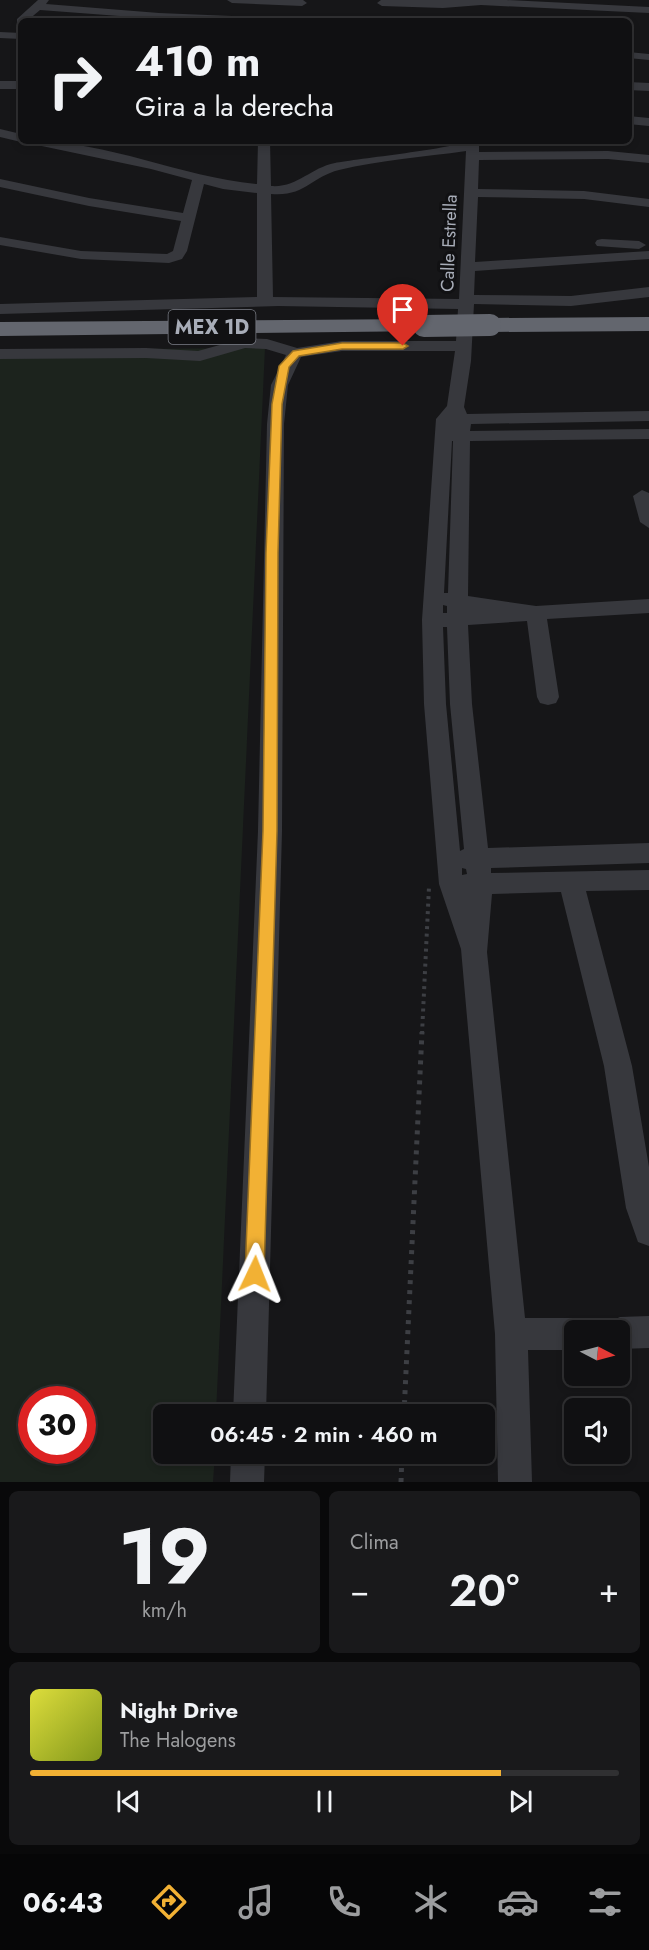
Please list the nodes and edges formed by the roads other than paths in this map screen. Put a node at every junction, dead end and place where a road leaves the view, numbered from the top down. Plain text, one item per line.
1 (232, 0) edge
2 (40, 3) edge
3 (382, 3) dead end
4 (567, 3) edge
5 (301, 5) edge
6 (482, 5) edge
7 (649, 10) edge
8 (24, 18) edge
9 (207, 18) edge
10 (568, 18) edge
11 (18, 23) edge
12 (4, 35) edge
13 (632, 55) edge
14 (649, 57) edge
15 (0, 85) edge
16 (18, 85) edge
17 (632, 86) edge
18 (649, 87) edge
19 (632, 120) edge
20 (649, 122) edge
21 (18, 125) edge
22 (0, 128) edge
23 (0, 133) edge
24 (18, 137) edge
25 (52, 144) edge
26 (264, 144) edge
27 (472, 148) edge
28 (649, 159) edge
29 (199, 179) junction
30 (0, 183) edge
31 (264, 190) junction
32 (471, 193) junction
33 (649, 203) edge
34 (190, 218) junction
35 (0, 241) edge
36 (602, 243) dead end
37 (649, 245) edge
38 (649, 255) edge
39 (468, 267) junction
40 (649, 292) edge
41 (466, 301) junction
42 (265, 302) junction
43 (0, 309) edge
44 (649, 324) edge
45 (0, 329) edge
46 (464, 346) junction
47 (296, 353) junction
48 (0, 354) edge
49 (649, 416) edge
50 (454, 424) junction
51 (649, 434) edge
52 (642, 496) dead end
53 (649, 522) edge
54 (458, 600) junction
55 (649, 606) edge
56 (433, 609) junction
57 (536, 613) junction
58 (457, 621) junction
59 (548, 697) dead end
60 (435, 704) junction
61 (461, 704) junction
62 (649, 853) edge
63 (479, 871) junction
64 (443, 875) junction
65 (649, 880) edge
66 (571, 882) junction
67 (474, 952) junction
68 (649, 1231) edge
69 (649, 1332) edge
70 (630, 1333) edge
71 (511, 1334) junction
72 (564, 1334) edge
73 (250, 1404) edge
74 (248, 1464) edge
75 (248, 1482) edge
76 (515, 1482) edge

1 - 5 street
2 - 8 street
2 - 9 street
3 - 6 street
4 - 6 street
4 - 7 street
4 - 10 street
11 - 12 street
13 - 14 street
15 - 16 street
17 - 18 street
19 - 20 street
21 - 22 street
23 - 24 street
25 - 29 street
26 - 31 street
27 - 28 street
27 - 31 street
27 - 32 street, Calle Estrella
29 - 31 street
29 - 34 street
30 - 34 street
31 - 42 street
32 - 33 street
32 - 39 street, Calle Estrella
34 - 35 street
36 - 37 street
38 - 39 street
39 - 41 street, Calle Estrella
40 - 41 street
41 - 42 street
41 - 46 street, Calle Estrella
42 - 43 street
44 - 45 highway, MEX 1D, bridge
46 - 47 street
46 - 50 street, Calle Estrella
47 - 48 street
47 - 73 street
49 - 50 street
50 - 51 street
50 - 54 street
50 - 56 street
52 - 53 street
54 - 56 street
54 - 57 street
54 - 58 street
55 - 57 street
56 - 58 street
56 - 60 street
57 - 58 street
57 - 59 street
58 - 61 street
60 - 61 street
60 - 64 street
61 - 63 street
62 - 63 street
63 - 64 street
63 - 66 street
63 - 67 street
64 - 67 street
65 - 66 street
66 - 68 street
67 - 71 street
69 - 70 street
71 - 72 street
71 - 76 street
74 - 75 street

